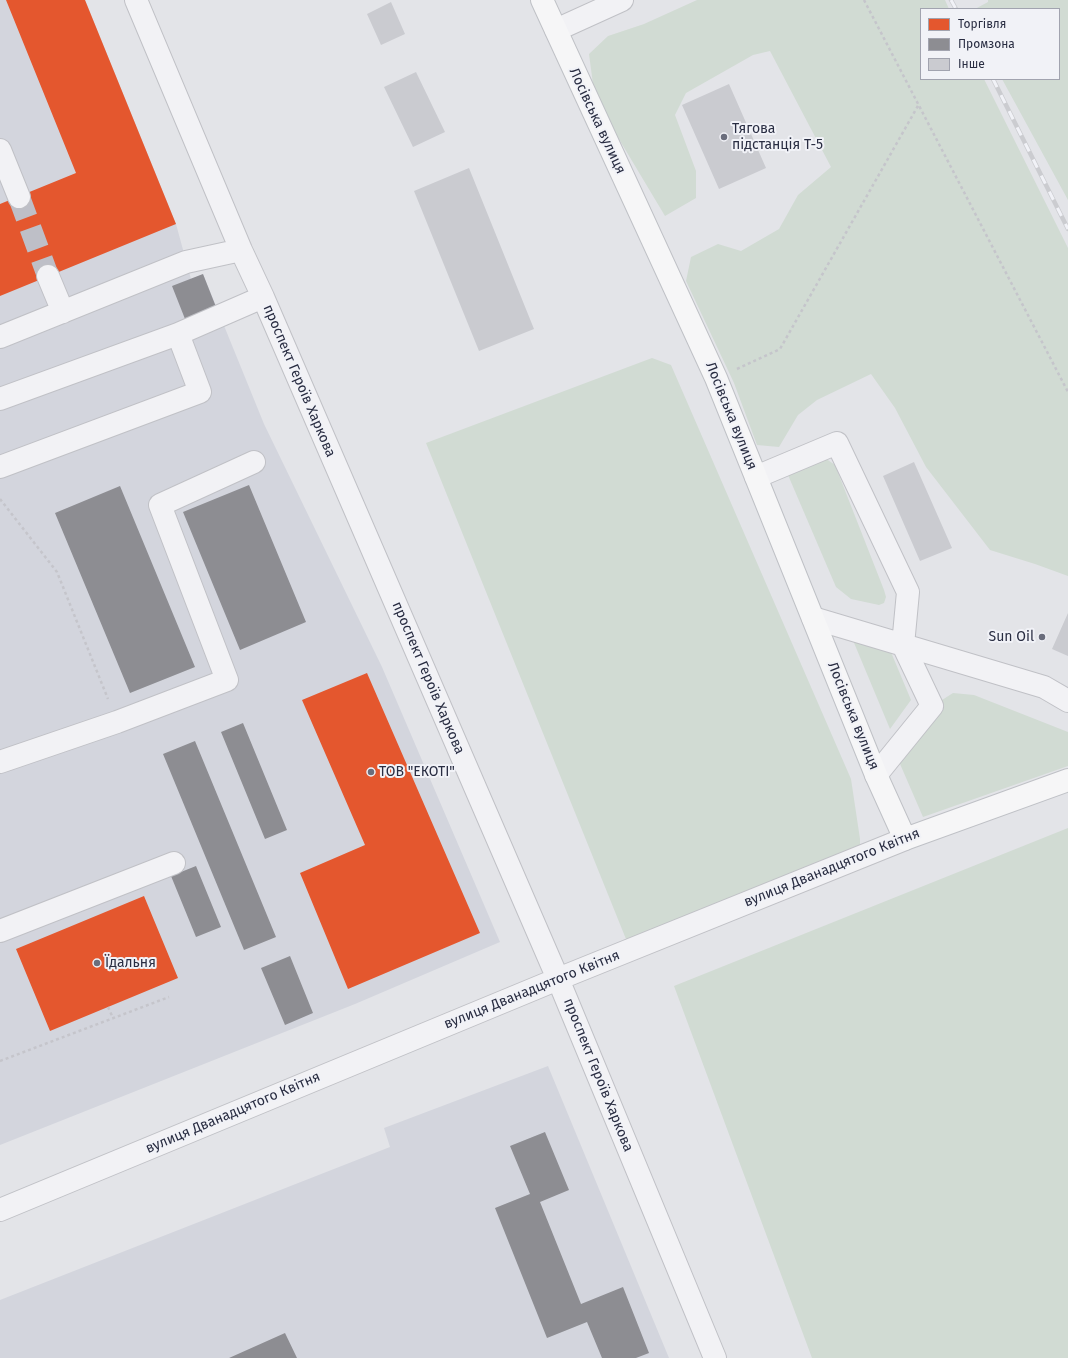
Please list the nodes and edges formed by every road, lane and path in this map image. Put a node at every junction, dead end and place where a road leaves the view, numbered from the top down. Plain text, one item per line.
1 (136, 0) edge
2 (542, 0) edge
3 (622, 0) edge
4 (864, 0) edge
5 (556, 30) junction
6 (919, 103) junction
7 (0, 150) edge
8 (19, 197) tunnel mouth
9 (241, 250) junction
10 (48, 276) tunnel mouth
11 (263, 297) junction
12 (63, 312) junction
13 (178, 334) junction
14 (0, 338) edge
15 (716, 378) junction
16 (1068, 392) edge
17 (0, 399) edge
18 (254, 462) dead end
19 (0, 467) edge
20 (756, 477) junction
21 (0, 499) edge
22 (813, 618) junction
23 (902, 645) junction
24 (1068, 701) edge
25 (117, 722) junction
26 (0, 762) edge
27 (876, 775) junction
28 (1068, 780) edge
29 (905, 838) junction
30 (174, 862) dead end
31 (0, 931) edge
32 (558, 979) junction
33 (169, 998) dead end
34 (108, 1008) dead end
35 (113, 1018) junction
36 (0, 1061) edge
37 (0, 1210) edge
38 (715, 1358) edge

1 - 9 street, проспект Героїв Харкова
2 - 5 main road, Лосівська вулиця
3 - 5 street
4 - 6 path
5 - 15 main road, Лосівська вулиця
6 - 15 path
6 - 16 path
7 - 8 street
9 - 11 street, проспект Героїв Харкова
9 - 12 street
10 - 12 street
11 - 13 street
11 - 32 street, проспект Героїв Харкова
12 - 14 street
13 - 17 street
13 - 19 street
15 - 20 main road, Лосівська вулиця
18 - 25 street
20 - 22 main road, Лосівська вулиця
20 - 23 street
21 - 25 path
22 - 23 street
22 - 27 main road, Лосівська вулиця
23 - 24 street
23 - 27 street
25 - 26 street
27 - 29 main road, Лосівська вулиця
28 - 29 main road, вулиця Дванадцятого Квітня
29 - 32 street, вулиця Дванадцятого Квітня
30 - 31 street
32 - 37 street, вулиця Дванадцятого Квітня
32 - 38 street, проспект Героїв Харкова
33 - 35 path
34 - 35 path
35 - 36 path

